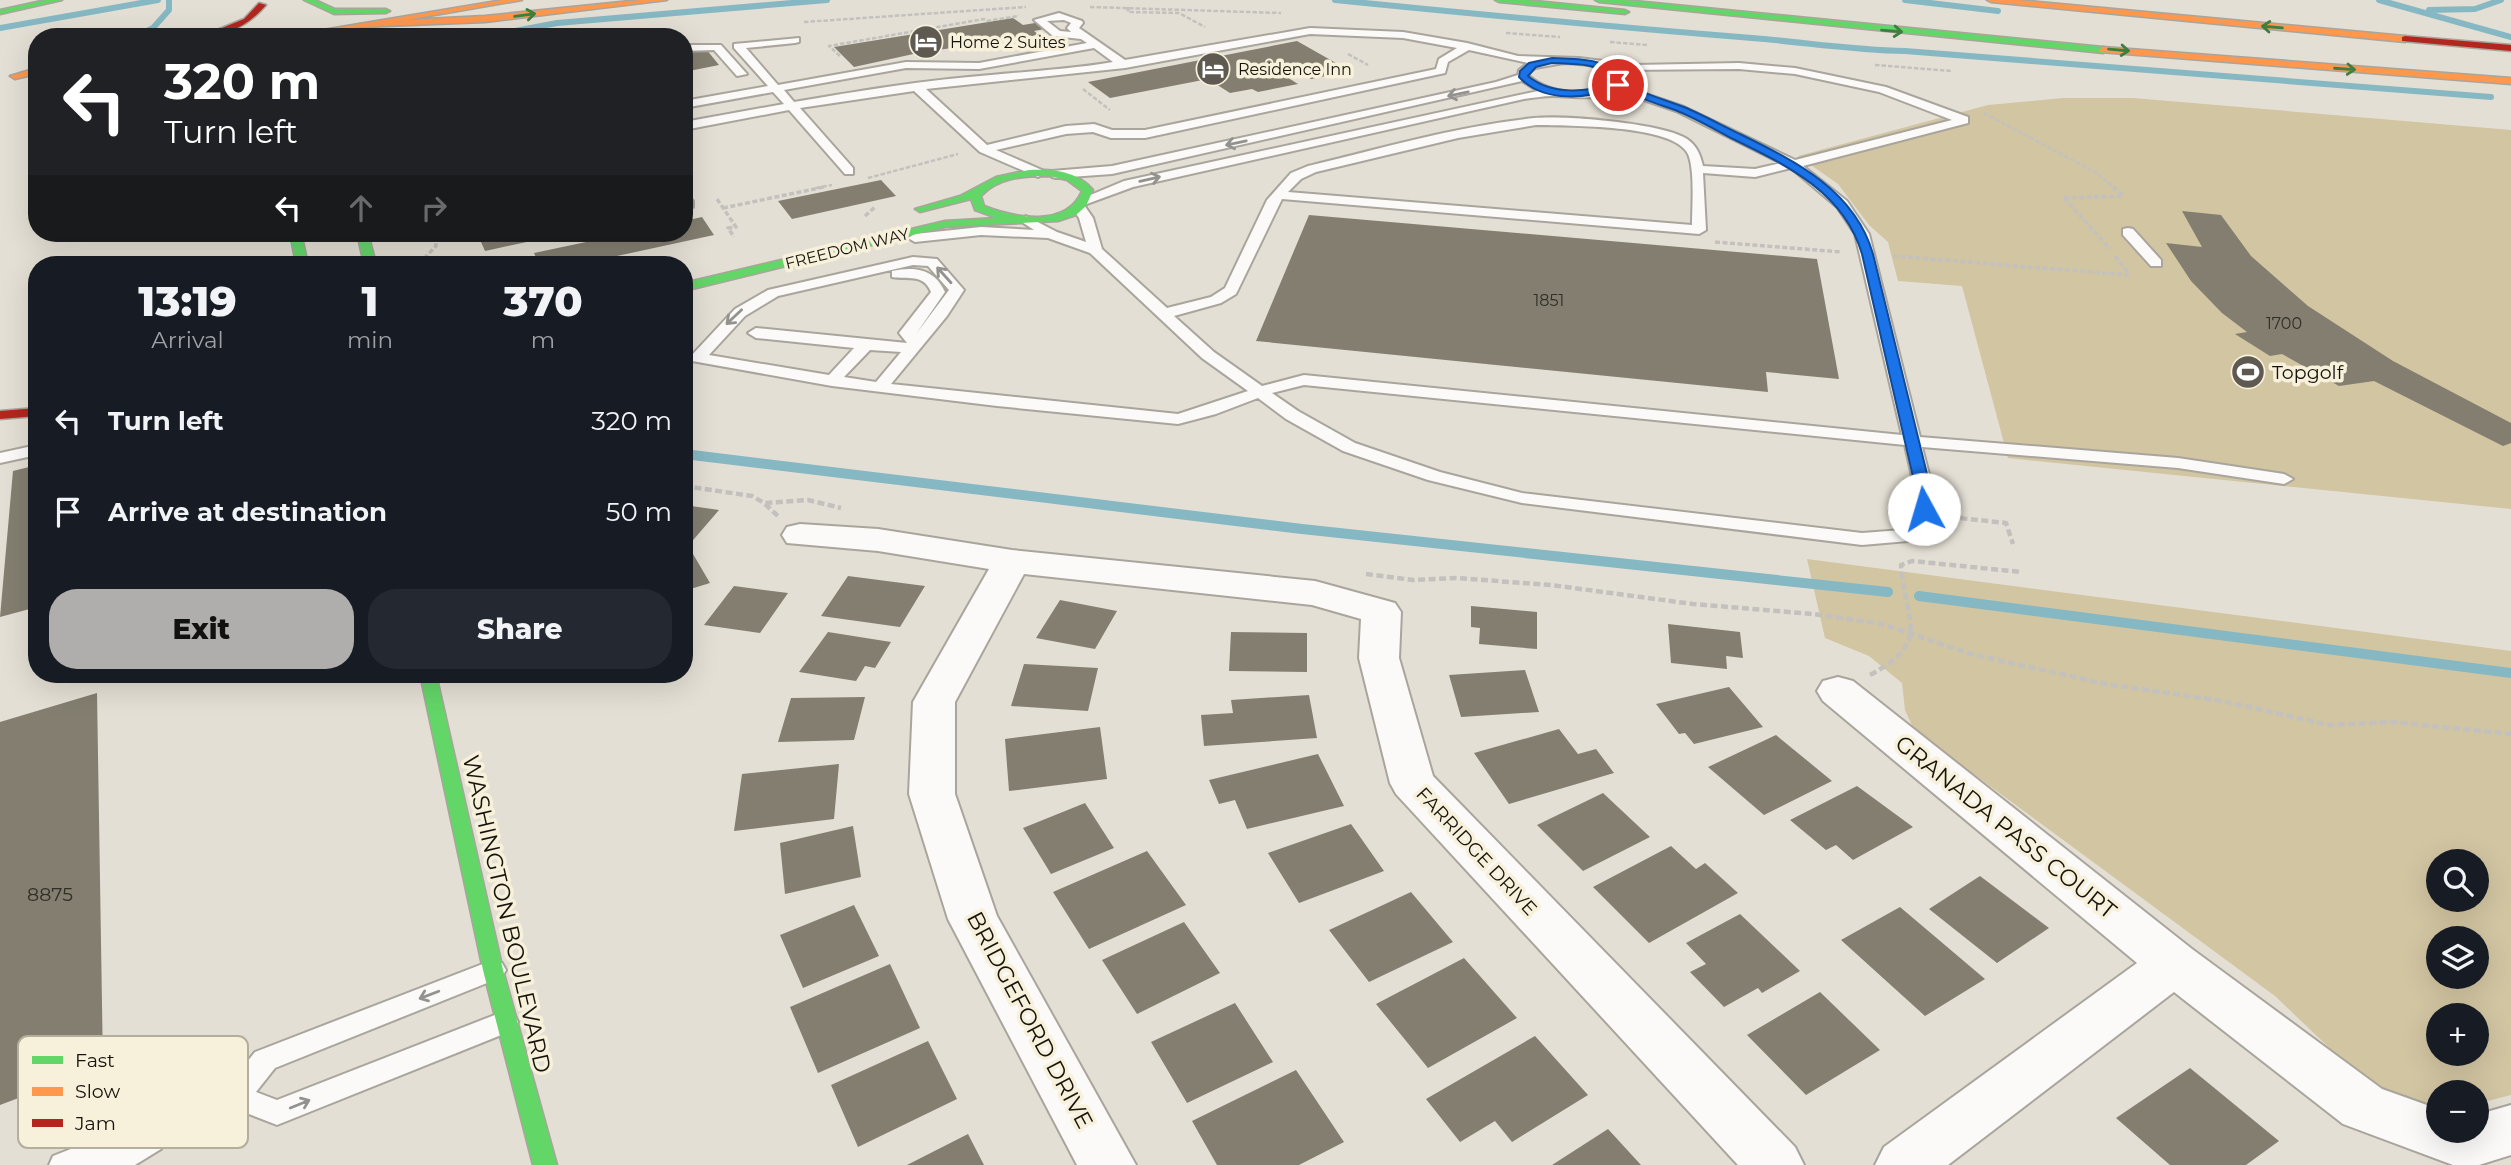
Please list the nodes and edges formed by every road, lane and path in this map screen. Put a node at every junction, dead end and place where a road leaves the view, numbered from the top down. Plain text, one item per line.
1 (58, 0) edge
2 (305, 0) edge
3 (518, 0) edge
4 (663, 0) edge
5 (1499, 0) edge
6 (1599, 0) edge
7 (1991, 0) edge
8 (261, 3) edge
9 (1038, 7) dead end
10 (1090, 7) dead end
11 (0, 12) edge
12 (486, 12) junction
13 (799, 22) dead end
14 (267, 23) dead end
15 (1824, 24) junction
16 (229, 28) edge
17 (303, 28) edge
18 (342, 28) edge
19 (415, 28) edge
20 (1083, 36) dead end
21 (2233, 39) dead end
22 (795, 40) dead end
23 (1231, 44) junction
24 (1096, 45) junction
25 (693, 46) edge
26 (1467, 46) junction
27 (2511, 48) edge
28 (1069, 50) junction
29 (2511, 58) edge
30 (1125, 65) junction
31 (1600, 65) junction
32 (1523, 68) junction
33 (1635, 68) junction
34 (28, 73) edge
35 (741, 74) dead end
36 (857, 74) junction
37 (8, 76) edge
38 (1619, 80) junction
39 (2511, 81) edge
40 (918, 88) junction
41 (774, 89) junction
42 (1555, 92) junction
43 (1604, 92) junction
44 (1639, 95) junction
45 (693, 103) edge
46 (793, 110) junction
47 (1944, 110) junction
48 (1395, 124) junction
49 (693, 125) edge
50 (693, 132) edge
51 (1426, 143) junction
52 (984, 149) junction
53 (1795, 165) junction
54 (1697, 169) junction
55 (849, 171) dead end
56 (1045, 173) junction
57 (983, 187) junction
58 (1278, 195) junction
59 (717, 199) dead end
60 (1083, 205) junction
61 (907, 212) dead end
62 (1018, 220) junction
63 (2129, 232) dead end
64 (1052, 235) junction
65 (734, 237) dead end
66 (1711, 241) dead end
67 (436, 242) edge
68 (1095, 250) junction
69 (842, 251) junction
70 (1867, 254) junction
71 (427, 256) edge
72 (2156, 262) dead end
73 (693, 285) edge
74 (1163, 313) junction
75 (756, 333) dead end
76 (866, 345) junction
77 (915, 347) junction
78 (832, 381) junction
79 (880, 387) junction
80 (1258, 391) junction
81 (28, 413) edge
82 (0, 415) edge
83 (1911, 441) junction
84 (28, 452) edge
85 (0, 458) edge
86 (2284, 479) dead end
87 (693, 487) edge
88 (843, 509) dead end
89 (1950, 517) dead end
90 (800, 535) dead end
91 (2013, 544) dead end
92 (1012, 561) junction
93 (2021, 572) dead end
94 (1362, 574) dead end
95 (1912, 634) junction
96 (430, 683) edge
97 (1838, 691) joint
98 (2511, 734) edge
99 (2174, 964) junction
100 (493, 970) junction
101 (507, 1021) junction
102 (248, 1081) edge
103 (248, 1102) edge
104 (2511, 1130) edge
105 (106, 1148) edge
106 (137, 1148) edge
107 (63, 1165) edge
108 (110, 1165) edge
109 (545, 1165) edge
110 (1107, 1165) edge
111 (1775, 1165) edge
112 (1904, 1165) edge

1 - 11 main road
2 - 12 main road
2 - 17 main road
3 - 12 main road
12 -> 4 main road
5 - 15 main road
6 - 15 main road
27 -> 7 main road
8 - 14 main road
8 - 16 main road
9 - 13 path
10 - 23 path
12 - 18 main road
12 - 19 main road
15 -> 39 main road
20 - 24 lane
21 - 29 main road
22 - 41 lane
23 - 26 lane
23 - 30 lane
24 - 28 lane
24 - 30 lane
25 - 35 lane
26 - 32 lane
26 - 52 lane
28 - 36 lane
28 - 36 path
30 - 40 lane
31 - 32 lane
31 - 33 lane
31 - 38 lane
32 - 42 lane
32 -> 56 lane
33 - 38 lane
33 - 47 lane
34 - 37 main road
36 - 41 lane
38 - 43 lane
38 - 44 lane
40 - 46 lane
40 - 52 lane
41 - 45 lane
41 - 46 lane
42 - 43 lane
42 - 48 lane
43 - 44 lane
44 - 53 lane
46 - 49 lane
46 - 50 lane
46 - 55 lane
47 - 53 lane
47 - 70 path
48 - 51 lane
60 -> 48 lane
51 - 54 lane
51 - 58 lane
52 - 56 lane
52 - 57 lane
53 - 54 lane
53 - 70 lane
54 - 58 lane
56 - 57 main road, FREEDOM WAY
56 - 60 main road
57 - 61 main road, FREEDOM WAY
57 - 62 main road
58 - 74 lane
59 - 65 path
60 - 62 main road, FREEDOM WAY
60 - 68 lane
62 - 64 lane
62 - 69 main road, FREEDOM WAY
63 - 72 lane
64 - 68 lane
64 - 69 lane
66 - 70 path
67 - 71 path
68 - 74 lane
69 - 73 main road, FREEDOM WAY
70 - 83 lane
74 - 80 lane
75 - 76 lane
76 - 77 lane
76 - 78 lane
77 -> 78 lane
77 - 79 lane
78 - 79 lane
79 - 80 lane
80 - 83 lane
80 - 83 lane
81 - 82 main road
83 - 86 lane
84 - 85 lane
87 - 88 path
89 - 91 path
90 - 92 street
92 - 110 street, BRIDGEFORD DRIVE
92 - 111 street, FARRIDGE DRIVE
93 - 95 path
94 - 95 path
95 - 97 path
95 - 98 path
96 - 100 main road, WASHINGTON BOULEVARD
97 - 99 street, GRANADA PASS COURT
99 - 104 street, GRANADA PASS COURT
99 - 112 street
100 - 101 main road, WASHINGTON BOULEVARD
100 -> 102 lane
103 -> 101 lane
101 - 109 main road, WASHINGTON BOULEVARD
105 - 107 lane
106 - 108 lane

